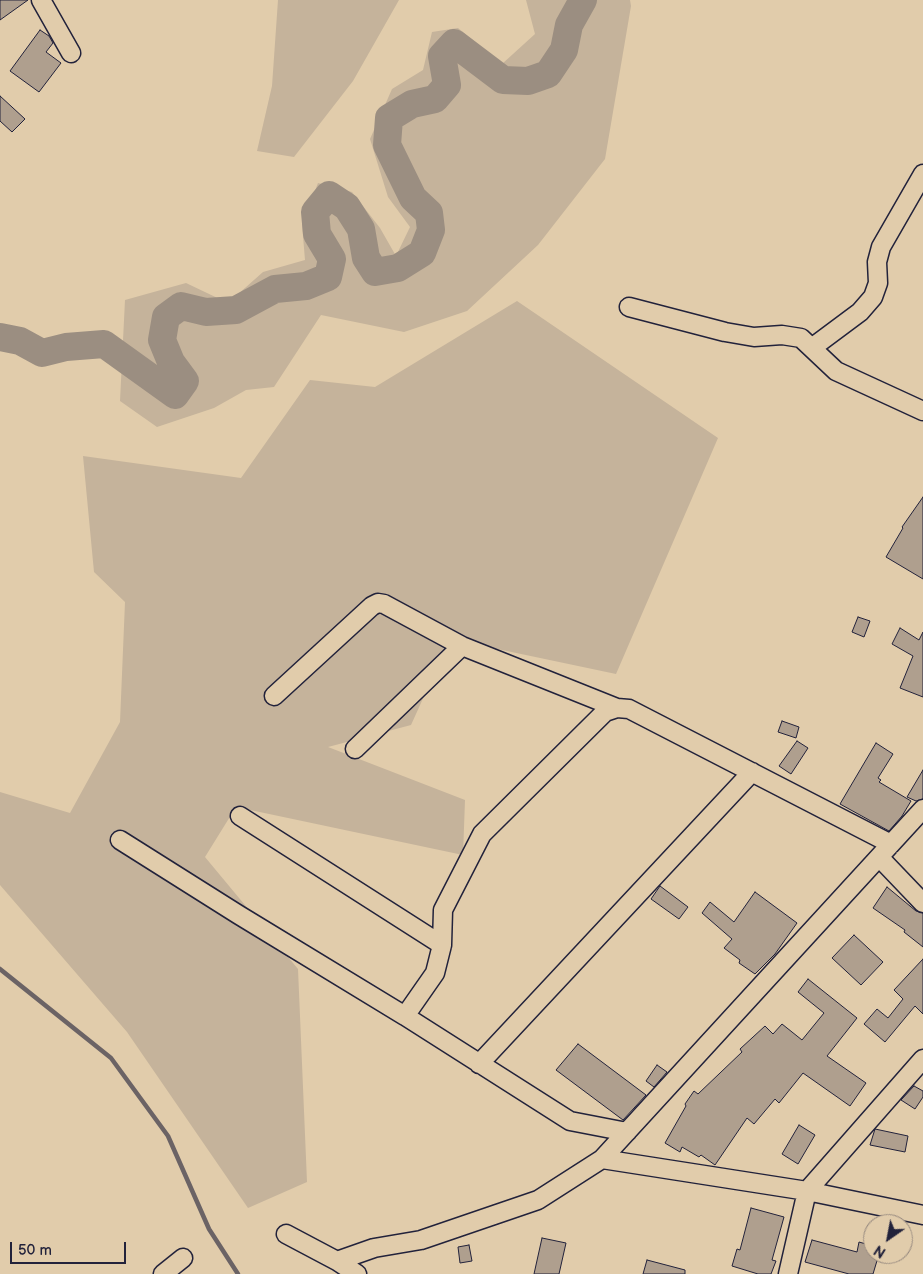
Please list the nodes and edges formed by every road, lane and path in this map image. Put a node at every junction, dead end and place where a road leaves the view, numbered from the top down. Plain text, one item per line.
1 (41, 0) edge
2 (71, 53) dead end
3 (923, 174) edge
4 (629, 307) dead end
5 (813, 347) junction
6 (923, 411) edge
7 (462, 646) junction
8 (274, 696) dead end
9 (616, 708) junction
10 (355, 750) dead end
11 (752, 772) junction
12 (923, 809) edge
13 (240, 816) dead end
14 (120, 840) dead end
15 (885, 850) junction
16 (923, 903) edge
17 (442, 945) junction
18 (405, 1016) junction
19 (923, 1059) edge
20 (479, 1064) junction
21 (626, 1132) junction
22 (602, 1159) junction
23 (807, 1191) junction
24 (923, 1215) edge
25 (286, 1234) dead end
26 (183, 1258) dead end
27 (337, 1261) junction
28 (163, 1274) edge
29 (357, 1274) edge
30 (788, 1274) edge

1 - 2 street
3 - 5 street
4 - 5 street
5 - 6 street
7 - 8 street
7 - 9 street
7 - 10 street
9 - 11 street
9 - 17 street
11 - 15 street
11 - 20 street
12 - 15 street
13 - 17 street
14 - 18 street
15 - 16 street
15 - 21 street
17 - 18 street
18 - 20 street
19 - 23 street
20 - 21 street
21 - 22 street
22 - 23 street
22 - 27 street
23 - 24 street
23 - 30 street
25 - 27 street
26 - 28 street
27 - 29 street

